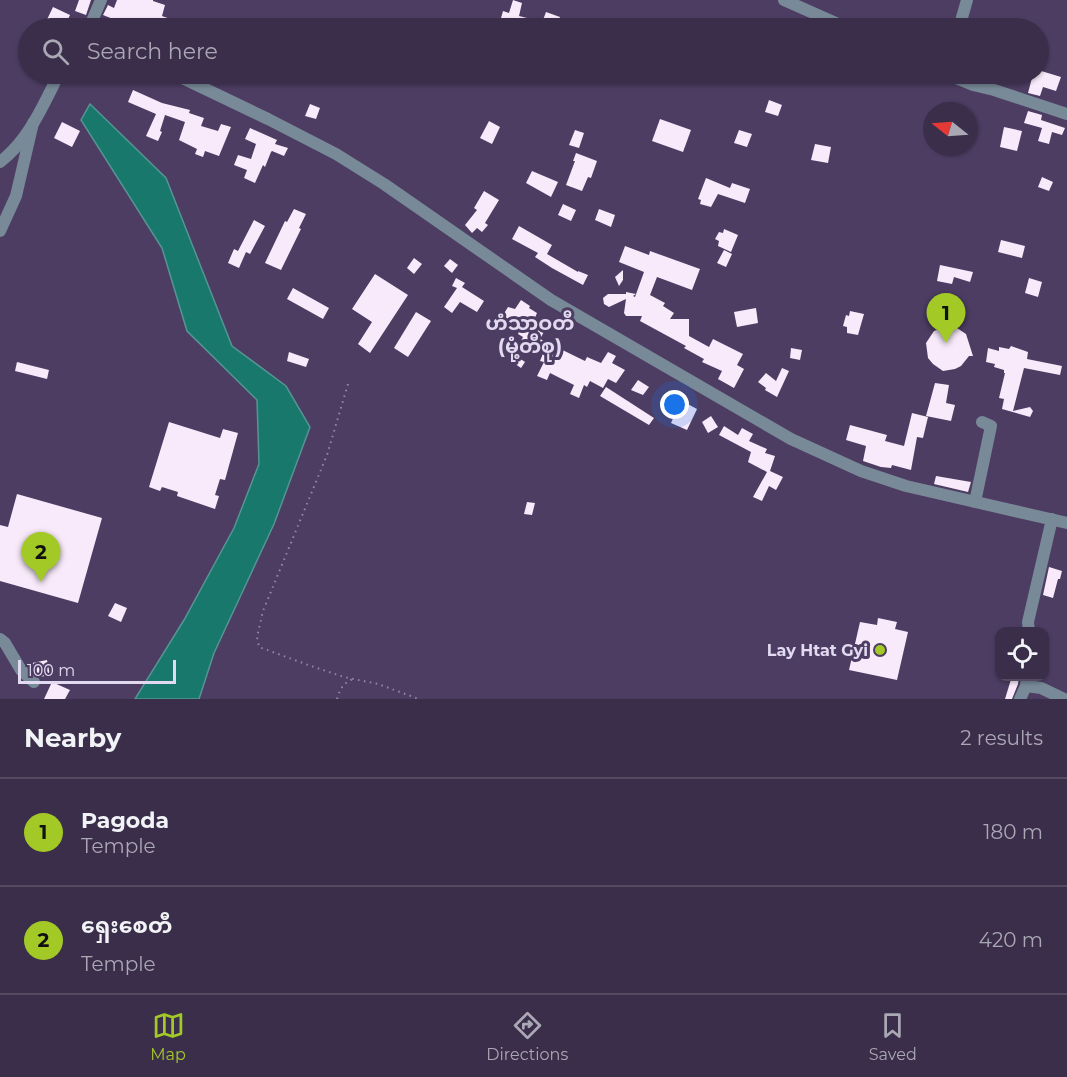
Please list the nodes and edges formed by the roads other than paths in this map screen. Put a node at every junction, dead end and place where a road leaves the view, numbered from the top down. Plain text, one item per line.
1 (101, 0) edge
2 (784, 0) edge
3 (967, 0) edge
4 (93, 18) edge
5 (824, 18) edge
6 (962, 18) edge
7 (54, 84) edge
8 (195, 84) edge
9 (968, 84) edge
10 (1067, 114) edge
11 (33, 123) junction
12 (0, 162) edge
13 (0, 231) edge
14 (982, 422) dead end
15 (975, 502) junction
16 (1052, 519) junction
17 (1067, 523) edge
18 (1028, 627) edge
19 (0, 639) edge
20 (1027, 681) edge
21 (34, 682) dead end
22 (1020, 699) edge
23 (1064, 699) edge

1 - 4 street
2 - 5 street
3 - 6 street
7 - 11 street
8 - 15 street
9 - 10 street
11 - 12 street
11 - 13 street
14 - 15 street
15 - 16 street
16 - 17 street
16 - 18 street
19 - 21 street
20 - 22 street
20 - 23 street

